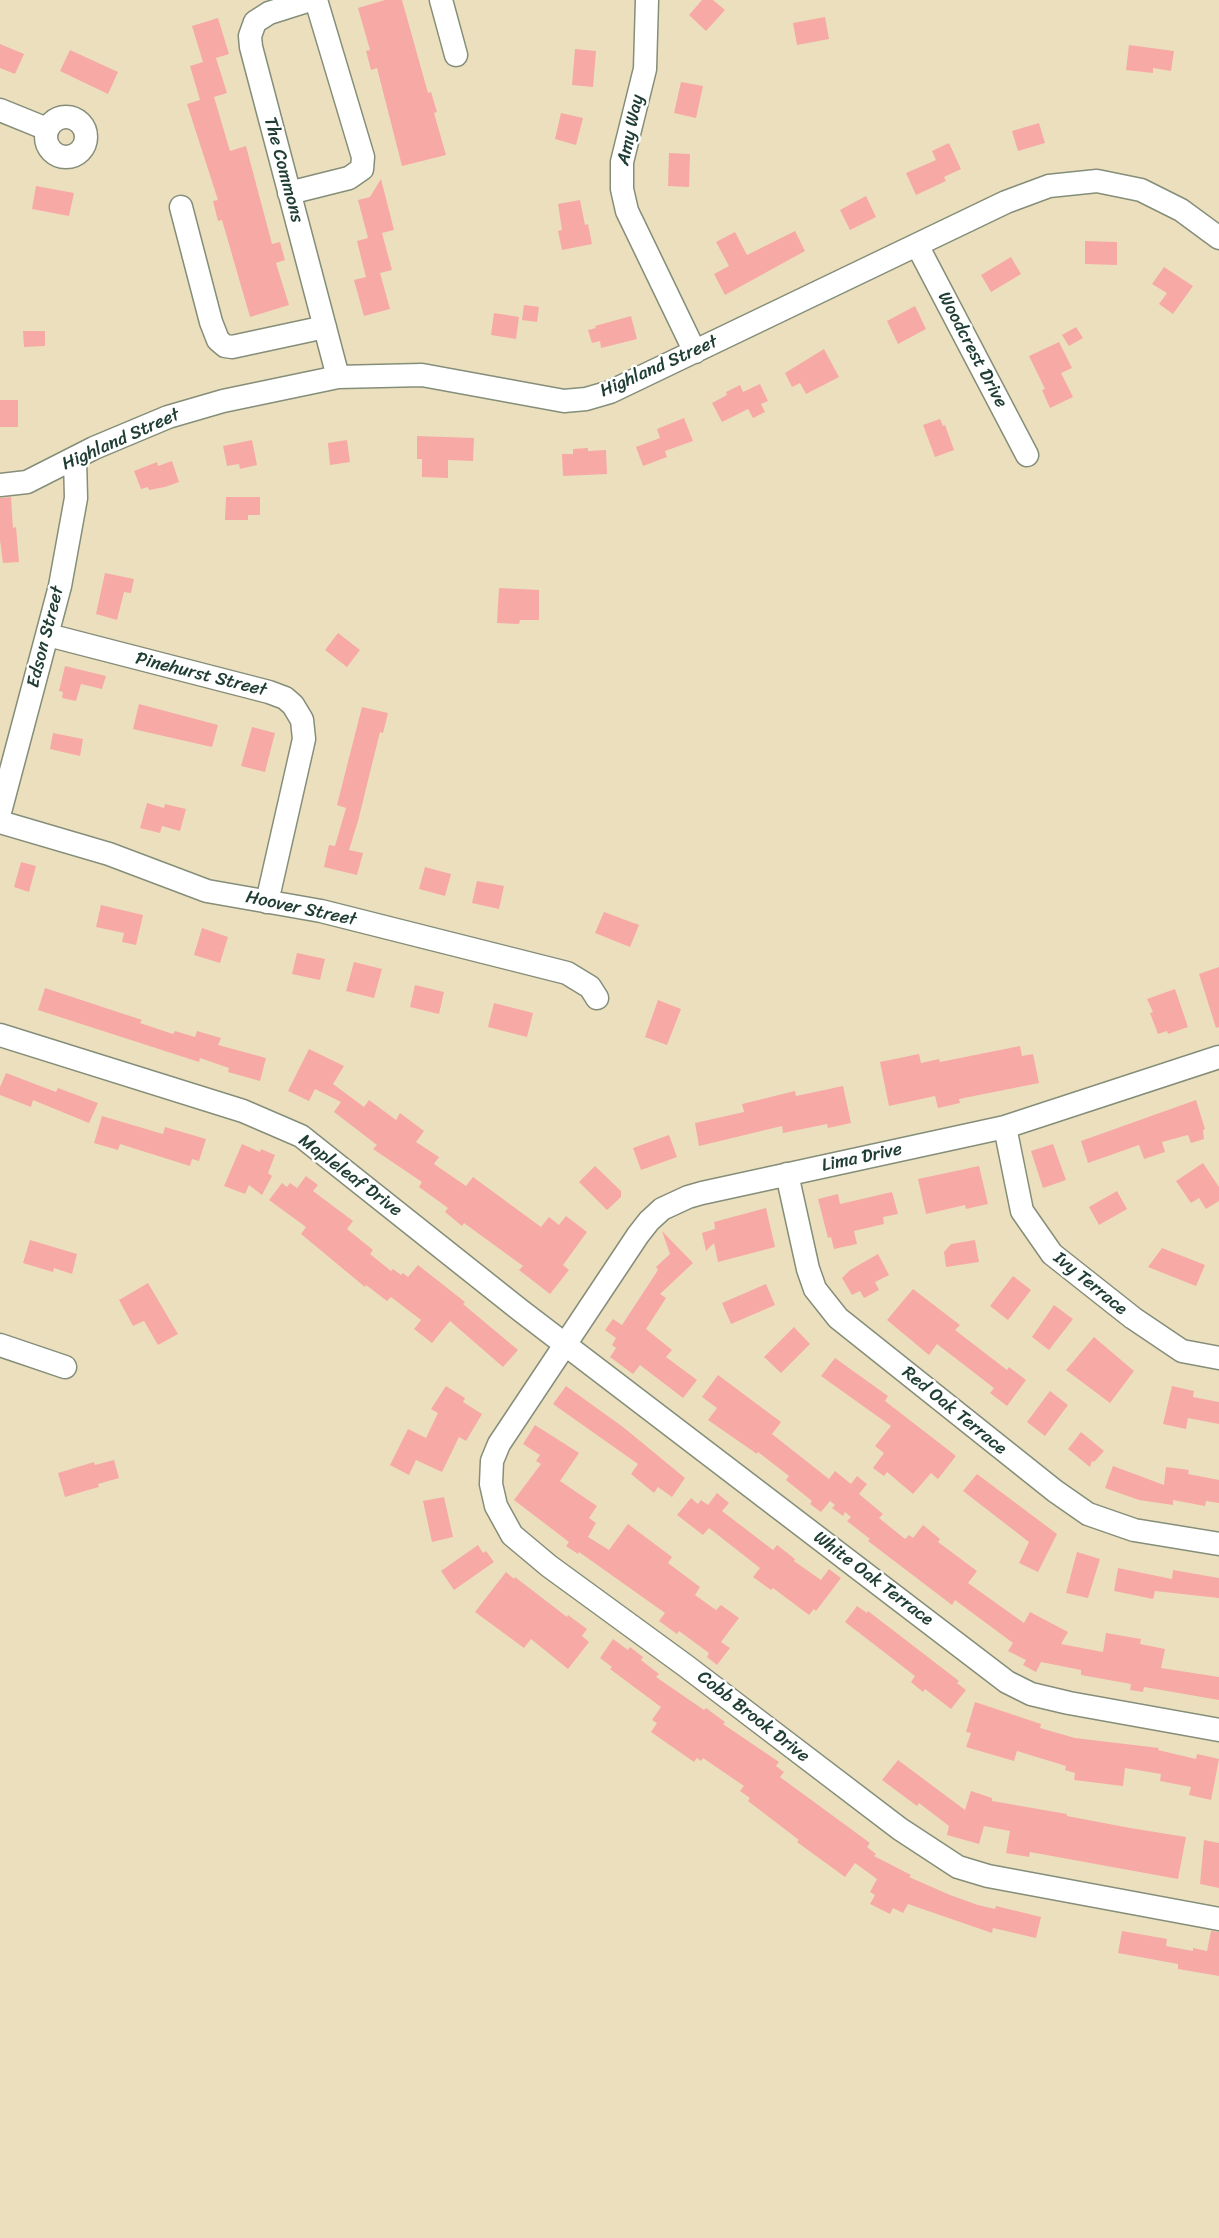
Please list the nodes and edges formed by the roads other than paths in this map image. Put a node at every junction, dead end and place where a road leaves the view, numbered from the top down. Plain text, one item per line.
1 (310, 0) edge
2 (316, 0) edge
3 (441, 0) edge
4 (647, 0) edge
5 (456, 55) dead end
6 (0, 110) edge
7 (47, 129) dead end
8 (289, 193) junction
9 (181, 207) dead end
10 (1219, 238) edge
11 (917, 245) junction
12 (325, 327) junction
13 (695, 352) junction
14 (338, 377) junction
15 (1027, 455) dead end
16 (75, 459) junction
17 (0, 485) edge
18 (48, 635) junction
19 (0, 812) edge
20 (0, 822) edge
21 (267, 902) junction
22 (597, 998) dead end
23 (0, 1035) edge
24 (1217, 1064) edge
25 (1005, 1127) junction
26 (787, 1174) junction
27 (566, 1343) junction
28 (0, 1345) edge
29 (1219, 1358) edge
30 (65, 1367) dead end
31 (1219, 1544) edge
32 (1219, 1731) edge
33 (1219, 1919) edge

1 - 8 street, The Commons
2 - 8 street
3 - 5 street
4 - 13 street, Amy Way
6 - 7 street
8 - 12 street, The Commons
9 - 12 street
10 - 11 street, Highland Street
11 - 13 street, Highland Street
11 - 15 street, Woodcrest Drive
12 - 14 street, The Commons
13 - 14 street, Highland Street
14 - 16 street, Highland Street
16 - 17 street, Highland Street
16 - 18 street, Edson Street
18 - 19 street, Edson Street
18 - 21 street, Pinehurst Street
20 - 21 street, Hoover Street
21 - 22 street, Hoover Street
23 - 27 street, Mapleleaf Drive
24 - 25 street, Lima Drive
25 - 26 street, Lima Drive
25 - 29 street, Ivy Terrace
26 - 27 street, Lima Drive
26 - 31 street, Red Oak Terrace
27 - 32 street, White Oak Terrace
27 - 33 street, Cobb Brook Drive
28 - 30 street

